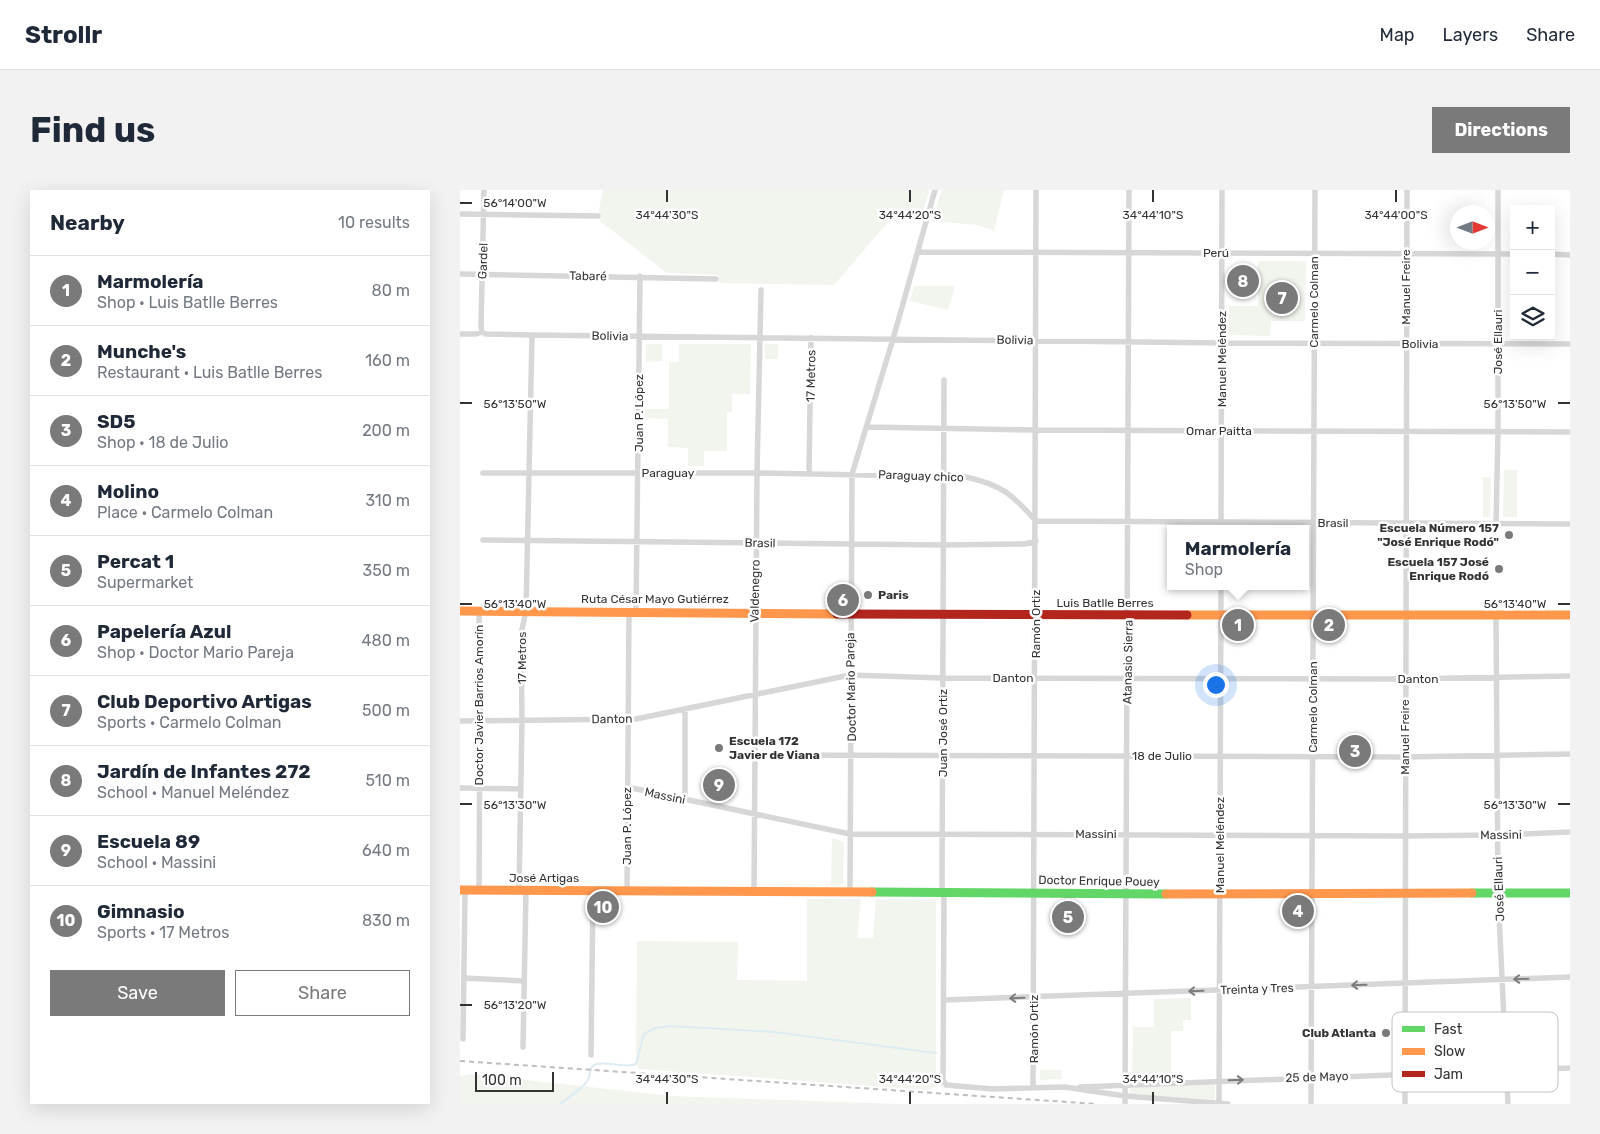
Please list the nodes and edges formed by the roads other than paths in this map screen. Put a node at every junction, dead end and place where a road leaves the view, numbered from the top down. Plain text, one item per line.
1 (484, 190) edge
2 (935, 190) edge
3 (1036, 190) edge
4 (1129, 190) edge
5 (1222, 190) edge
6 (1315, 190) edge
7 (1407, 190) edge
8 (1498, 190) edge
9 (460, 214) edge
10 (484, 214) junction
11 (598, 216) dead end
12 (918, 252) junction
13 (1036, 252) junction
14 (1129, 252) junction
15 (1222, 253) junction
16 (1314, 253) junction
17 (1406, 254) junction
18 (1498, 254) junction
19 (1510, 254) edge
20 (1555, 254) edge
21 (1570, 254) edge
22 (460, 274) edge
23 (482, 274) junction
24 (640, 276) junction
25 (716, 279) dead end
26 (761, 290) dead end
27 (482, 332) junction
28 (460, 334) edge
29 (532, 335) junction
30 (639, 336) junction
31 (759, 337) junction
32 (811, 338) junction
33 (893, 339) junction
34 (1036, 341) junction
35 (1128, 342) junction
36 (1222, 343) junction
37 (1314, 343) junction
38 (1406, 344) junction
39 (1498, 344) junction
40 (1570, 344) edge
41 (944, 380) dead end
42 (867, 426) junction
43 (944, 428) junction
44 (1036, 430) junction
45 (1128, 430) junction
46 (1222, 430) junction
47 (1314, 431) junction
48 (1406, 432) junction
49 (1498, 432) junction
50 (1570, 432) edge
51 (529, 472) junction
52 (483, 473) dead end
53 (757, 473) junction
54 (809, 473) junction
55 (638, 474) junction
56 (852, 474) junction
57 (943, 476) junction
58 (1036, 521) junction
59 (1128, 522) junction
60 (1314, 523) junction
61 (1406, 523) junction
62 (1496, 523) junction
63 (1570, 524) edge
64 (1221, 525) edge
65 (483, 540) dead end
66 (528, 540) junction
67 (638, 541) junction
68 (1036, 541) junction
69 (756, 543) junction
70 (851, 544) junction
71 (943, 545) junction
72 (1221, 590) edge
73 (460, 610) edge
74 (479, 611) junction
75 (526, 611) junction
76 (633, 611) junction
77 (755, 612) junction
78 (850, 614) junction
79 (943, 615) junction
80 (1036, 615) junction
81 (1128, 615) junction
82 (1313, 615) junction
83 (1406, 615) junction
84 (1496, 615) junction
85 (1570, 615) edge
86 (1221, 616) junction
87 (850, 676) junction
88 (1570, 676) edge
89 (943, 678) junction
90 (1036, 678) junction
91 (1128, 678) junction
92 (1221, 678) junction
93 (1313, 678) junction
94 (1496, 678) junction
95 (1405, 679) junction
96 (754, 695) junction
97 (685, 710) junction
98 (628, 718) junction
99 (522, 720) junction
100 (460, 721) edge
101 (480, 721) junction
102 (1570, 754) edge
103 (852, 755) junction
104 (943, 755) junction
105 (754, 756) junction
106 (1035, 756) junction
107 (1126, 756) junction
108 (1221, 756) junction
109 (1313, 756) junction
110 (1405, 757) junction
111 (1497, 757) junction
112 (627, 787) junction
113 (460, 788) edge
114 (480, 788) junction
115 (521, 789) junction
116 (685, 800) junction
117 (754, 814) junction
118 (1570, 832) edge
119 (942, 833) junction
120 (850, 834) junction
121 (1034, 834) junction
122 (1126, 834) junction
123 (1313, 834) junction
124 (1220, 835) junction
125 (1497, 835) junction
126 (1405, 836) junction
127 (462, 890) edge
128 (479, 890) junction
129 (522, 891) junction
130 (593, 891) junction
131 (627, 892) junction
132 (754, 892) junction
133 (850, 892) junction
134 (943, 893) junction
135 (1034, 893) junction
136 (1405, 893) junction
137 (1498, 893) junction
138 (1570, 893) edge
139 (1126, 894) junction
140 (1220, 894) junction
141 (1312, 895) junction
142 (1570, 977) edge
143 (464, 978) junction
144 (1503, 979) junction
145 (524, 981) junction
146 (1404, 983) junction
147 (1312, 987) junction
148 (1220, 990) junction
149 (1126, 994) junction
150 (1034, 997) junction
151 (944, 1000) junction
152 (1404, 1012) edge
153 (1504, 1012) edge
154 (463, 1039) dead end
155 (523, 1047) dead end
156 (591, 1056) dead end
157 (1392, 1075) edge
158 (1311, 1078) junction
159 (1219, 1080) junction
160 (1126, 1085) junction
161 (1065, 1087) junction
162 (1034, 1088) junction
163 (1125, 1096) junction
164 (1219, 1103) edge
165 (1125, 1104) edge
166 (1228, 1104) edge
167 (1311, 1104) edge

1 - 10 street, Gardel
2 - 12 street, Doctor Mario Pareja
3 - 13 street, Ramón Ortiz
4 - 14 street, Atanasio Sierra
5 - 15 street, Manuel Meléndez
6 - 16 street, Carmelo Colman
7 - 17 street, Manuel Freire
8 - 18 street, José Ellauri
9 - 10 street
10 - 11 street
10 - 23 street, Gardel
12 - 13 street, Perú
12 - 33 street, Doctor Mario Pareja
13 - 14 street, Perú
13 - 34 street, Ramón Ortiz
14 - 15 street, Perú
14 - 35 street, Atanasio Sierra
15 - 16 street, Perú
15 - 36 street, Manuel Meléndez
16 - 17 street, Perú
16 - 37 street, Carmelo Colman
17 - 18 street, Perú
17 - 38 street, Manuel Freire
18 - 19 street, Perú
18 - 39 street, José Ellauri
20 - 21 street
22 - 23 street, Tabaré
23 - 24 street, Tabaré
23 - 27 street, Gardel
24 - 25 street, Tabaré
24 - 30 street, Juan P. López
26 - 31 street, Valdenegro
27 - 28 street, Bolivia
27 - 29 street, Bolivia
29 - 30 street, Bolivia
29 - 51 street, 17 Metros
30 - 31 street, Bolivia
30 - 55 street, Juan P. López
31 - 32 street, Bolivia
31 - 53 street, Valdenegro
32 - 33 street, Bolivia
32 - 54 street, 17 Metros
33 - 34 street, Bolivia
33 - 42 street, Doctor Mario Pareja
34 - 35 street, Bolivia
34 - 44 street, Ramón Ortiz
35 - 36 street, Bolivia
35 - 45 street, Atanasio Sierra
36 - 37 street, Bolivia
36 - 46 street, Manuel Meléndez
37 - 38 street, Bolivia
37 - 47 street, Carmelo Colman
38 - 39 street, Bolivia
38 - 48 street, Manuel Freire
39 - 40 street, Bolivia
39 - 49 street, José Ellauri
41 - 43 street, Juan José Ortiz
42 - 43 street, Omar Paitta
42 - 56 street, Doctor Mario Pareja
43 - 44 street, Omar Paitta
43 - 57 street, Juan José Ortiz
44 - 45 street, Omar Paitta
44 - 58 street, Ramón Ortiz
45 - 46 street, Omar Paitta
45 - 59 street, Atanasio Sierra
46 - 47 street, Omar Paitta
46 - 64 street, Manuel Meléndez
47 - 48 street, Omar Paitta
47 - 60 street, Carmelo Colman
48 - 49 street, Omar Paitta
48 - 61 street, Manuel Freire
49 - 50 street, Omar Paitta
49 - 62 street, José Ellauri
51 - 52 street, Paraguay
51 - 55 street, Paraguay
51 - 66 street, 17 Metros
53 - 54 street, Paraguay
53 - 55 street, Paraguay
53 - 69 street, Valdenegro
54 - 56 street, Paraguay
55 - 67 street, Juan P. López
56 - 57 street, Paraguay chico
56 - 70 street, Doctor Mario Pareja
57 - 58 street, Paraguay chico
57 - 71 street, Juan José Ortiz
58 - 59 street, Brasil
58 - 68 street, Ramón Ortiz
59 - 64 street, Brasil
59 - 81 street, Atanasio Sierra
60 - 61 street, Brasil
60 - 64 street, Brasil
60 - 82 street, Carmelo Colman
61 - 62 street, Brasil
61 - 83 street, Manuel Freire
62 - 63 street, Brasil
65 - 66 street, Brasil
66 - 67 street, Brasil
66 - 75 street, 17 Metros
67 - 69 street, Brasil
67 - 76 street, Juan P. López
68 - 71 street, Brasil
68 - 80 street, Ramón Ortiz
69 - 70 street, Brasil
69 - 77 street, Valdenegro
70 - 71 street, Brasil
70 - 78 street, Doctor Mario Pareja
71 - 79 street, Juan José Ortiz
72 - 86 street, Manuel Meléndez
73 - 74 street, Ruta César Mayo Gutiérrez
74 - 75 street, Ruta César Mayo Gutiérrez
74 - 101 street, Doctor Javier Barrios Amorín
75 - 76 street, Ruta César Mayo Gutiérrez
75 - 99 street, 17 Metros
76 - 77 street, Ruta César Mayo Gutiérrez
76 - 98 street, Juan P. López
77 - 78 street, Ruta César Mayo Gutiérrez
77 - 96 street, Valdenegro
78 - 79 street, Luis Batlle Berres
78 - 87 street, Doctor Mario Pareja
79 - 80 street, Luis Batlle Berres
79 - 89 street, Juan José Ortiz
80 - 81 street, Luis Batlle Berres
80 - 90 street, Ramón Ortiz
81 - 86 street, Luis Batlle Berres
81 - 91 street, Atanasio Sierra
82 - 83 street, Luis Batlle Berres
82 - 86 street, Luis Batlle Berres
82 - 93 street, Carmelo Colman
83 - 84 street, Luis Batlle Berres
83 - 95 street, Manuel Freire
84 - 85 street, Luis Batlle Berres
84 - 94 street, José Ellauri
86 - 92 street, Manuel Meléndez
87 - 89 street, Danton
87 - 96 street, Danton
87 - 103 street, Doctor Mario Pareja
88 - 94 street, Danton
89 - 90 street, Danton
89 - 104 street, Juan José Ortiz
90 - 91 street, Danton
90 - 106 street, Ramón Ortiz
91 - 92 street, Danton
91 - 107 street, Atanasio Sierra
92 - 93 street, Danton
92 - 108 street, Manuel Meléndez
93 - 95 street, Danton
93 - 109 street, Carmelo Colman
94 - 95 street, Danton
94 - 111 street, José Ellauri
95 - 110 street, Manuel Freire
96 - 97 street, Danton
96 - 105 street, Valdenegro
97 - 98 street, Danton
97 - 116 street
98 - 99 street, Danton
98 - 112 street, Juan P. López
99 - 101 street, Danton
99 - 115 street, 17 Metros
100 - 101 street, Danton
101 - 114 street, Doctor Javier Barrios Amorín
102 - 111 street, 18 de Julio
103 - 104 street, 18 de Julio
103 - 105 street, 18 de Julio
103 - 120 street, Doctor Mario Pareja
104 - 106 street, 18 de Julio
104 - 119 street, Juan José Ortiz
105 - 117 street, Valdenegro
106 - 107 street, 18 de Julio
106 - 121 street, Ramón Ortiz
107 - 108 street, 18 de Julio
107 - 122 street, Atanasio Sierra
108 - 109 street, 18 de Julio
108 - 124 street, Manuel Meléndez
109 - 110 street, 18 de Julio
109 - 123 street, Carmelo Colman
110 - 111 street, 18 de Julio
110 - 126 street, Manuel Freire
111 - 125 street, José Ellauri
112 - 116 street, Massini
112 - 131 street, Juan P. López
113 - 114 street
114 - 115 street
114 - 128 street, Doctor Javier Barrios Amorín
115 - 129 street, 17 Metros
116 - 117 street, Massini
117 - 120 street, Massini
117 - 132 street, Valdenegro
118 - 125 street, Massini
119 - 120 street, Massini
119 - 121 street, Massini
119 - 134 street, Juan José Ortiz
120 - 133 street, Doctor Mario Pareja
121 - 122 street, Massini
121 - 135 street, Ramón Ortiz
122 - 124 street, Massini
122 - 139 street, Atanasio Sierra
123 - 124 street, Massini
123 - 126 street, Massini
123 - 141 street, Carmelo Colman
124 - 140 street, Manuel Meléndez
125 - 126 street, Massini
125 - 137 street, José Ellauri
126 - 136 street, Manuel Freire
127 - 128 street, José Artigas
127 - 143 street
128 - 129 street, José Artigas
129 - 130 street, José Artigas
129 - 145 street, 17 Metros
130 - 131 street, José Artigas
130 - 156 street
131 - 132 street, Doctor Enrique Pouey
132 - 133 street, Doctor Enrique Pouey
133 - 134 street, Doctor Enrique Pouey
134 - 135 street, Doctor Enrique Pouey
134 - 151 street, Juan José Ortiz
135 - 139 street, Doctor Enrique Pouey
135 - 150 street, Ramón Ortiz
136 - 137 street, Doctor Enrique Pouey
136 - 141 street, Doctor Enrique Pouey
136 - 146 street, Manuel Freire
137 - 138 street, Doctor Enrique Pouey
137 - 144 street, José Ellauri
139 - 140 street, Doctor Enrique Pouey
139 - 149 street, Atanasio Sierra
140 - 141 street, Doctor Enrique Pouey
140 - 148 street, Manuel Meléndez
141 - 147 street, Carmelo Colman
142 -> 144 street, Treinta y Tres
143 - 145 street
143 - 154 street
144 - 146 street, Treinta y Tres
144 - 153 street, José Ellauri
145 - 155 street, 17 Metros
146 -> 147 street, Treinta y Tres
146 - 152 street, Manuel Freire
147 - 148 street, Treinta y Tres
147 - 158 street, Carmelo Colman
148 -> 149 street, Treinta y Tres
148 - 159 street, Manuel Meléndez
149 - 150 street, Treinta y Tres
149 - 160 street, Atanasio Sierra
150 -> 151 street, Treinta y Tres
150 - 162 street, Ramón Ortiz
151 - 162 street, Juan José Ortiz
157 - 158 street, 25 de Mayo
159 -> 158 street, 25 de Mayo
158 - 167 street, Carmelo Colman
159 - 160 street, 25 de Mayo
159 - 164 street, Manuel Meléndez
160 - 161 street, 25 de Mayo
160 - 163 street, Atanasio Sierra
161 - 162 street
161 - 163 street
163 - 164 street
163 - 165 street, Atanasio Sierra
164 - 166 street

